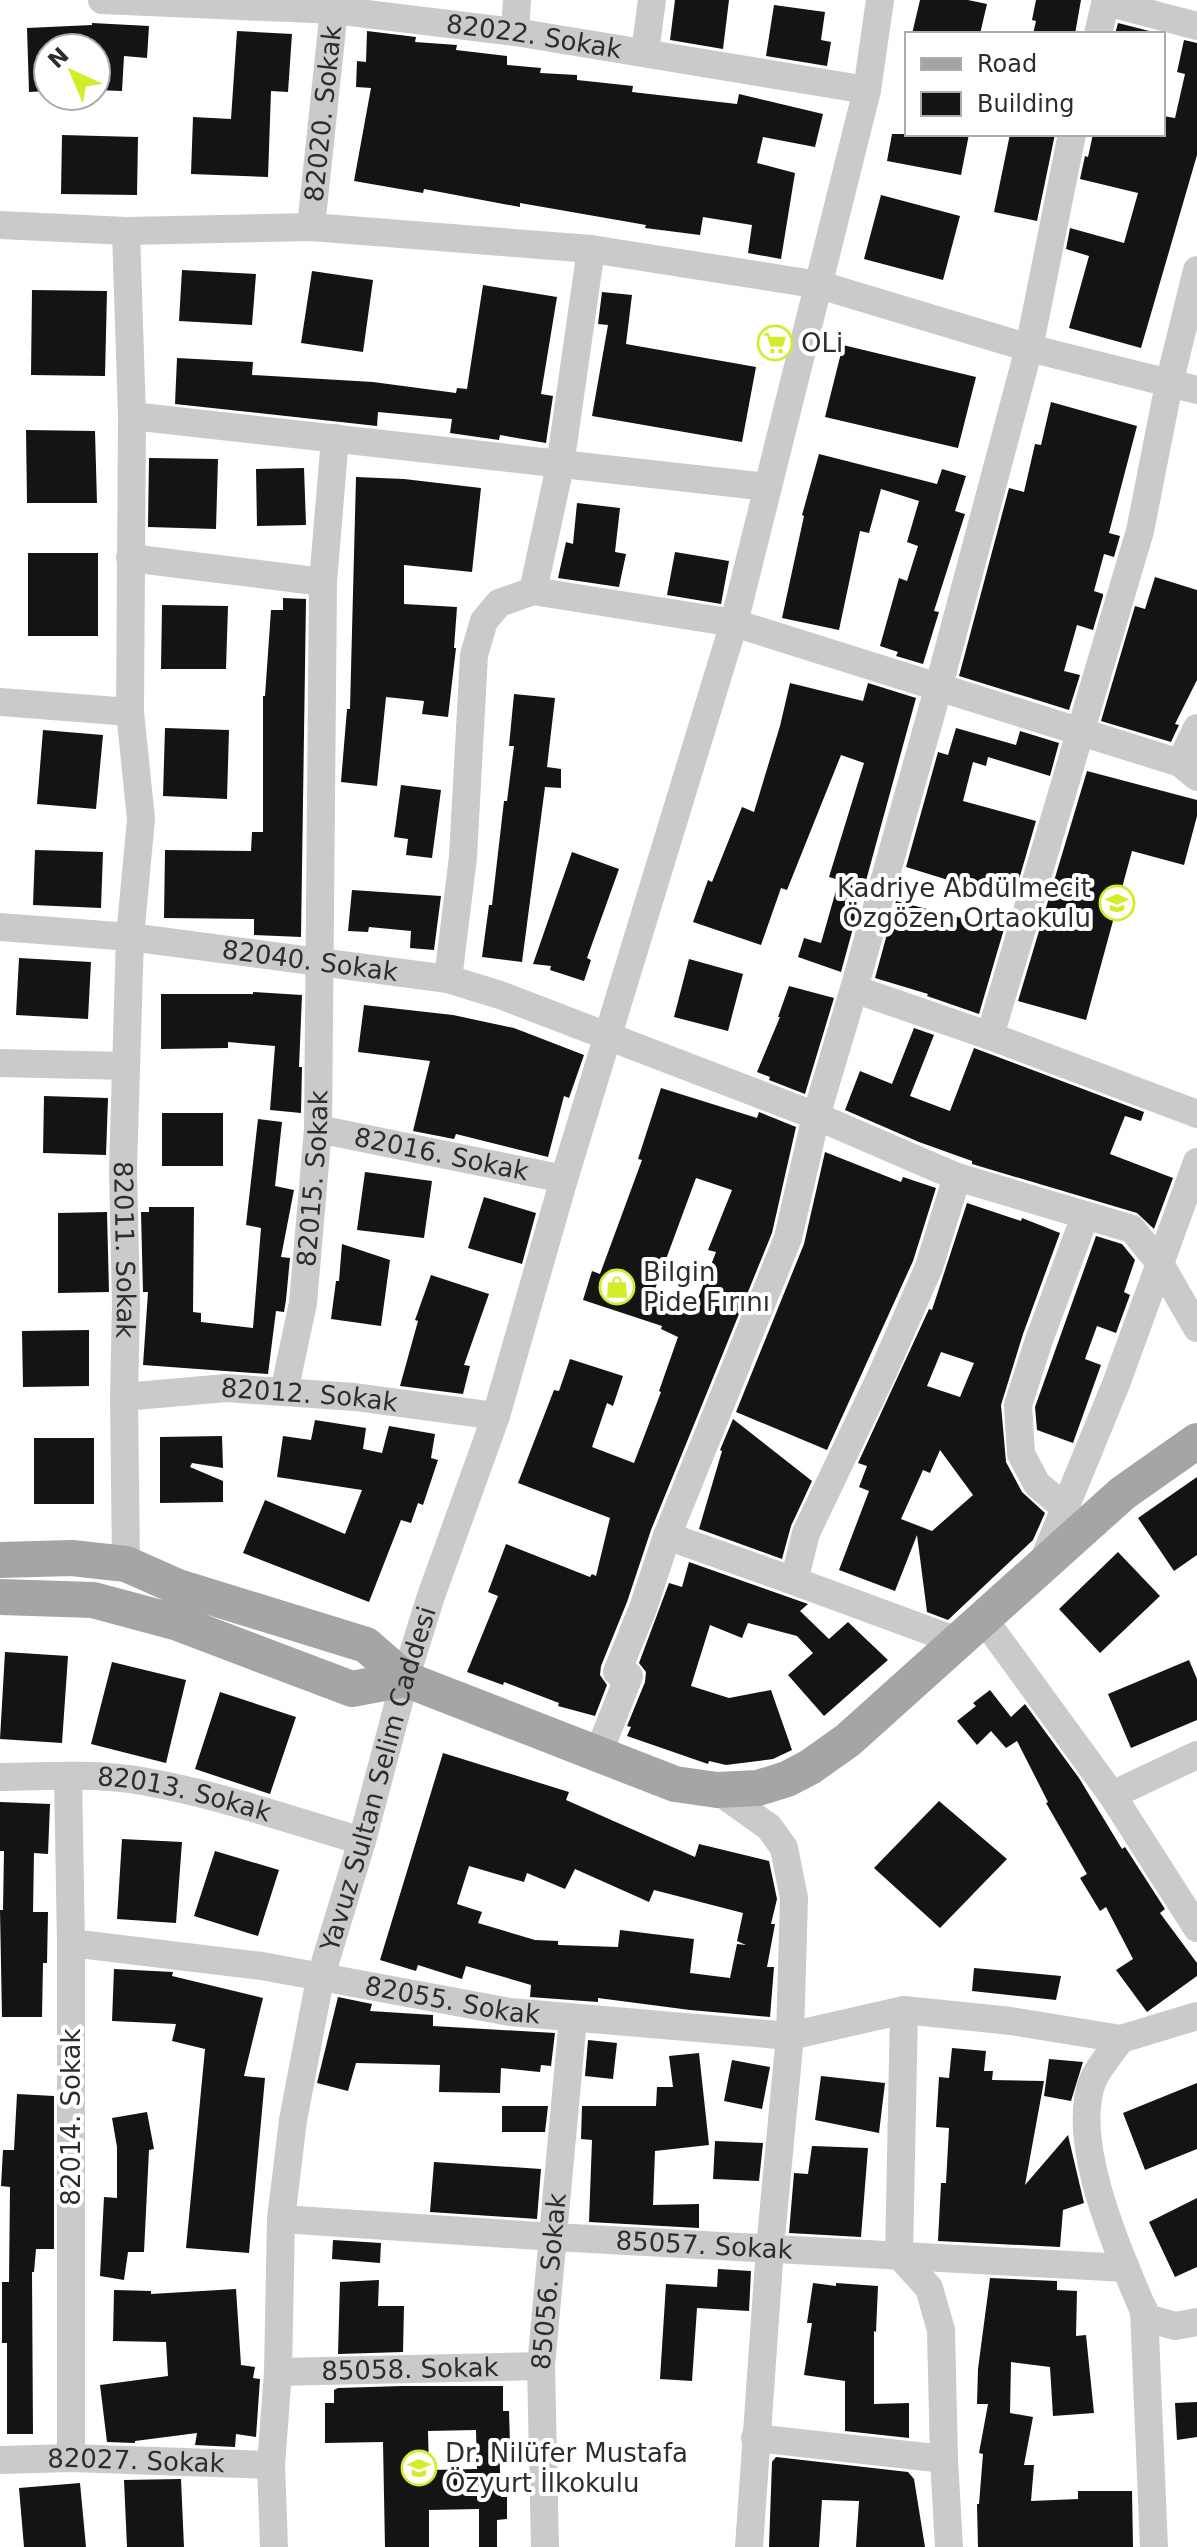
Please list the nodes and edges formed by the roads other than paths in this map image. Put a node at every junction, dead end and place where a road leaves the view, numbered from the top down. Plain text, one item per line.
1 (102, 0) edge
2 (517, 0) edge
3 (652, 0) edge
4 (880, 0) edge
5 (1106, 1) edge
6 (334, 5) edge
7 (1197, 26) edge
8 (515, 32) junction
9 (1098, 32) edge
10 (645, 52) junction
11 (867, 90) junction
12 (1072, 136) edge
13 (0, 225) edge
14 (311, 227) junction
15 (126, 231) junction
16 (591, 249) junction
17 (1197, 270) edge
18 (820, 285) junction
19 (1029, 348) junction
20 (1169, 384) junction
21 (1197, 390) edge
22 (132, 416) junction
23 (335, 438) junction
24 (560, 466) junction
25 (768, 487) junction
26 (130, 558) junction
27 (323, 582) junction
28 (533, 591) junction
29 (734, 623) junction
30 (938, 689) junction
31 (0, 702) edge
32 (130, 712) junction
33 (1197, 728) edge
34 (1079, 733) junction
35 (1189, 770) edge
36 (0, 927) edge
37 (130, 937) junction
38 (320, 963) junction
39 (448, 979) junction
40 (854, 989) junction
41 (610, 1036) junction
42 (990, 1036) junction
43 (0, 1063) edge
44 (126, 1066) junction
45 (1197, 1114) edge
46 (816, 1116) junction
47 (318, 1129) junction
48 (1197, 1162) edge
49 (957, 1177) junction
50 (564, 1179) junction
51 (1085, 1216) junction
52 (1159, 1262) junction
53 (1197, 1328) edge
54 (284, 1392) junction
55 (124, 1397) junction
56 (496, 1416) junction
57 (1197, 1441) edge
58 (1065, 1508) junction
59 (667, 1536) junction
60 (0, 1560) edge
61 (126, 1564) junction
62 (1042, 1565) junction
63 (794, 1581) junction
64 (0, 1597) edge
65 (970, 1629) junction
66 (405, 1679) junction
67 (598, 1754) junction
68 (1197, 1755) edge
69 (68, 1776) junction
70 (0, 1777) edge
71 (717, 1790) junction
72 (1112, 1795) junction
73 (362, 1841) junction
74 (1197, 1928) edge
75 (71, 1943) junction
76 (320, 1979) junction
77 (904, 2010) junction
78 (1197, 2016) edge
79 (573, 2018) junction
80 (790, 2036) junction
81 (1121, 2039) junction
82 (281, 2219) junction
83 (554, 2237) junction
84 (770, 2248) junction
85 (899, 2255) junction
86 (1126, 2268) junction
87 (1144, 2310) junction
88 (1197, 2322) edge
89 (541, 2366) junction
90 (278, 2372) junction
91 (755, 2438) junction
92 (71, 2458) junction
93 (944, 2459) junction
94 (0, 2460) edge
95 (271, 2465) junction
96 (274, 2547) edge
97 (545, 2547) edge
98 (749, 2547) edge
99 (949, 2547) edge
100 (1154, 2547) edge

1 - 6 street, 82022. Sokak
2 - 8 street
3 - 10 street
4 - 11 street, Yavuz Sultan Selim Caddesi
5 - 7 street
5 - 9 street
6 - 8 street, 82022. Sokak
6 - 14 street, 82020. Sokak
8 - 10 street, 82022. Sokak
10 - 11 street, 82022. Sokak
11 - 18 street, Yavuz Sultan Selim Caddesi
12 - 19 street
13 - 15 street
14 - 15 street
14 - 16 street
15 - 22 street, 82011. Sokak
16 - 18 street
16 - 24 street
17 - 20 street
18 - 19 street
18 - 25 street, Yavuz Sultan Selim Caddesi
19 - 20 street
19 - 30 street
20 - 21 street
20 - 34 street
22 - 23 street
22 - 26 street, 82011. Sokak
23 - 24 street
23 - 27 street, 82015. Sokak
24 - 25 street
24 - 28 street
25 - 29 street, Yavuz Sultan Selim Caddesi
26 - 27 street
26 - 32 street, 82011. Sokak
27 - 38 street, 82015. Sokak
28 - 29 street
28 - 39 street
29 - 30 street
29 - 41 street, Yavuz Sultan Selim Caddesi
30 - 34 street
30 - 40 street
31 - 32 street
32 - 37 street, 82011. Sokak
33 - 35 street
34 - 35 street
34 - 42 street
36 - 37 street, 82040. Sokak
37 - 38 street, 82040. Sokak
37 - 44 street, 82011. Sokak
38 - 39 street, 82040. Sokak
38 - 47 street, 82015. Sokak
39 - 41 street, 82040. Sokak
40 - 42 street
40 - 46 street
41 - 46 street, 82040. Sokak
41 - 50 street, Yavuz Sultan Selim Caddesi
42 - 45 street
43 - 44 street
44 - 55 street, 82011. Sokak
46 - 49 street, 82040. Sokak
46 - 59 street
47 - 50 street, 82016. Sokak
47 - 54 street, 82015. Sokak
48 - 52 street
49 - 51 street, 82040. Sokak
49 - 63 street
50 - 56 street, Yavuz Sultan Selim Caddesi
51 - 52 street, 82040. Sokak
51 - 58 street
52 - 53 street, 82040. Sokak
52 - 58 street
54 - 55 street, 82012. Sokak
54 - 56 street, 82012. Sokak
55 - 61 street, 82011. Sokak
56 - 66 street, Yavuz Sultan Selim Caddesi
57 - 62 main road
58 - 62 street
59 - 63 street
59 - 67 street
60 - 61 main road
61 - 66 main road
62 - 65 main road
63 - 65 street
64 - 66 main road
65 - 71 main road
65 - 72 street
66 - 67 main road
66 - 73 street, Yavuz Sultan Selim Caddesi
67 - 71 main road
68 - 72 street
69 - 70 street, 82013. Sokak
69 - 73 street, 82013. Sokak
69 - 75 street, 82014. Sokak
71 - 80 street
72 - 74 street
73 - 76 street, Yavuz Sultan Selim Caddesi
75 - 76 street, 82055. Sokak
75 - 92 street, 82014. Sokak
76 - 79 street, 82055. Sokak
76 - 82 street, Yavuz Sultan Selim Caddesi
77 - 80 street, 82055. Sokak
77 - 81 street, 82055. Sokak
77 - 85 street
78 - 81 street
79 - 80 street, 82055. Sokak
79 - 83 street, 85056. Sokak
80 - 84 street
81 - 86 street
82 - 83 street, 85057. Sokak
82 - 90 street, Yavuz Sultan Selim Caddesi
83 - 84 street, 85057. Sokak
83 - 89 street, 85056. Sokak
84 - 85 street, 85057. Sokak
84 - 91 street
85 - 86 street, 85057. Sokak
85 - 93 street
86 - 87 street
87 - 88 street
87 - 100 street
89 - 90 street, 85058. Sokak
89 - 97 street, 85056. Sokak
90 - 95 street, Yavuz Sultan Selim Caddesi
91 - 93 street
91 - 98 street
92 - 94 street, 82027. Sokak
92 - 95 street, 82027. Sokak
93 - 99 street
95 - 96 street, Yavuz Sultan Selim Caddesi

